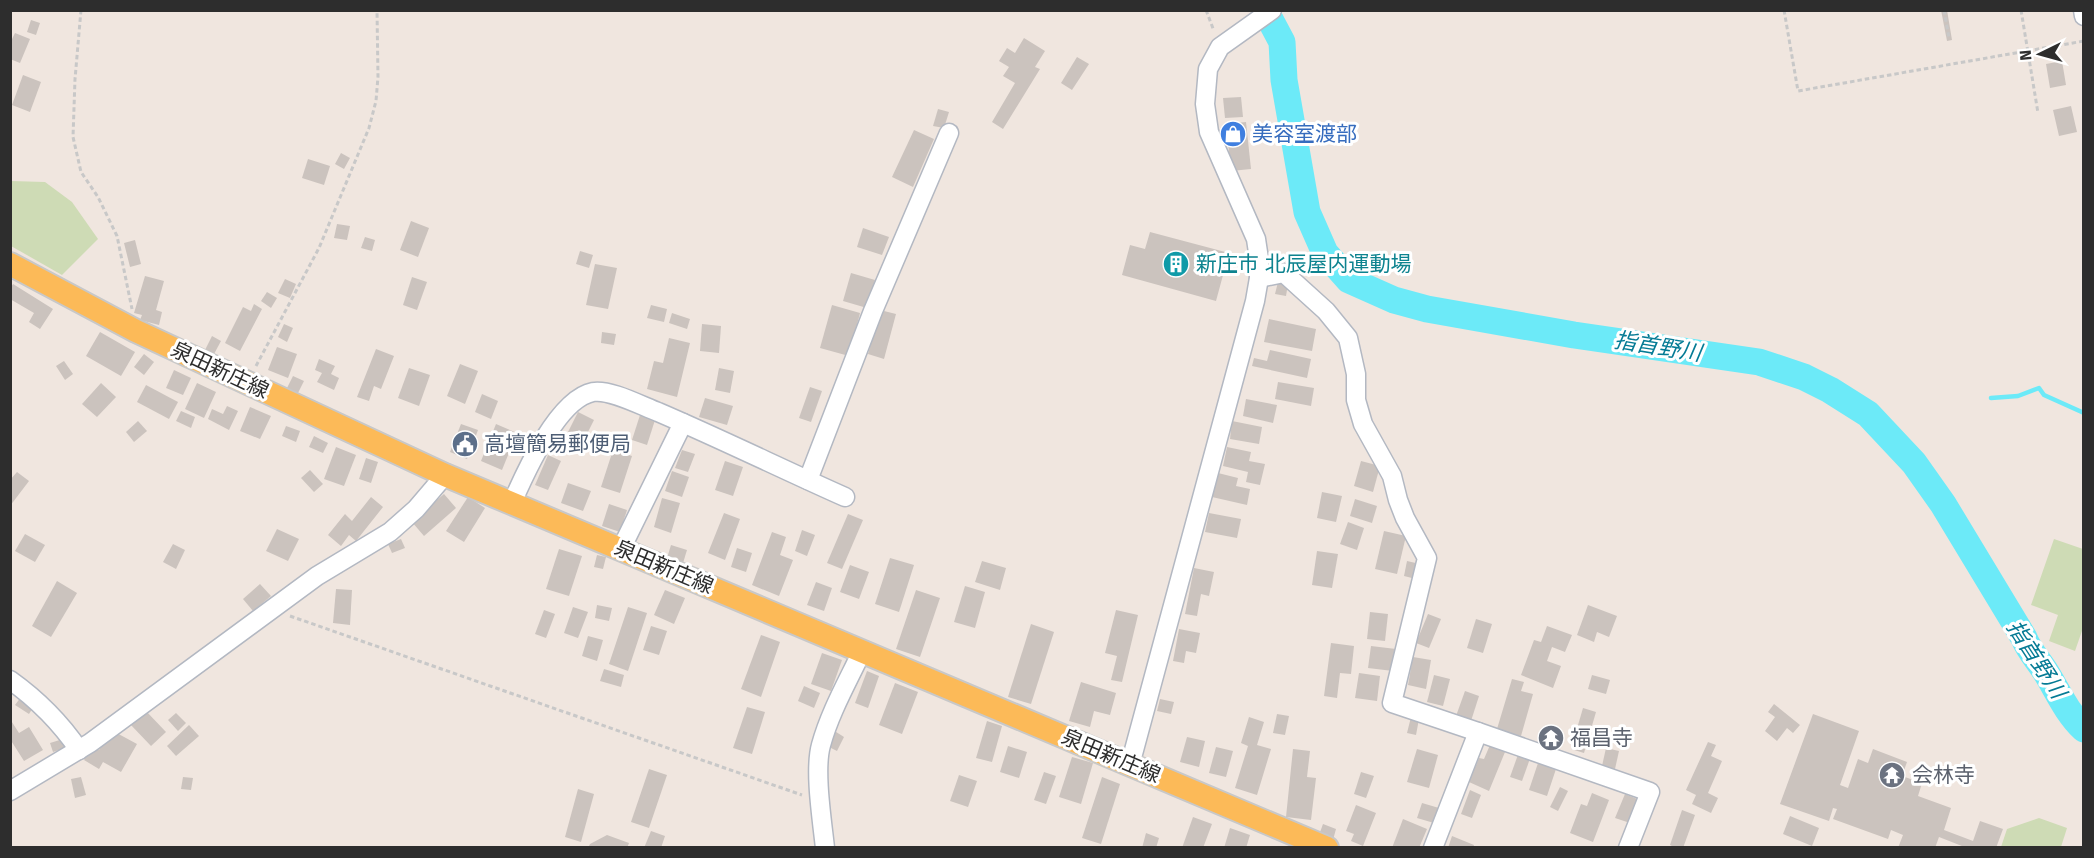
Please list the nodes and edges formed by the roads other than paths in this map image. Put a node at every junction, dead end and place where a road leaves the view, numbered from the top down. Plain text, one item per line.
1 (1272, 10) edge
2 (2083, 10) edge
3 (2084, 16) edge
4 (949, 133) dead end
5 (10, 264) edge
6 (1259, 278) junction
7 (683, 423) junction
8 (445, 475) junction
9 (808, 480) junction
10 (844, 497) dead end
11 (512, 503) junction
12 (621, 549) junction
13 (862, 651) junction
14 (10, 680) edge
15 (1478, 732) junction
16 (79, 750) junction
17 (1130, 765) junction
18 (10, 791) edge
19 (825, 848) edge
20 (1328, 848) edge
21 (1433, 848) edge
22 (1628, 848) edge

1 - 6 street
2 - 3 street
4 - 9 street
5 - 8 main road, 泉田新庄線
6 - 15 street
6 - 17 street
7 - 9 street
7 - 11 street
7 - 12 street
8 - 11 main road, 泉田新庄線
8 - 16 street
9 - 10 street
11 - 12 main road, 泉田新庄線
12 - 13 main road, 泉田新庄線
13 - 17 main road, 泉田新庄線
13 - 19 street
14 - 16 street
15 - 21 street
15 - 22 street
16 - 18 street
17 - 20 main road, 泉田新庄線

